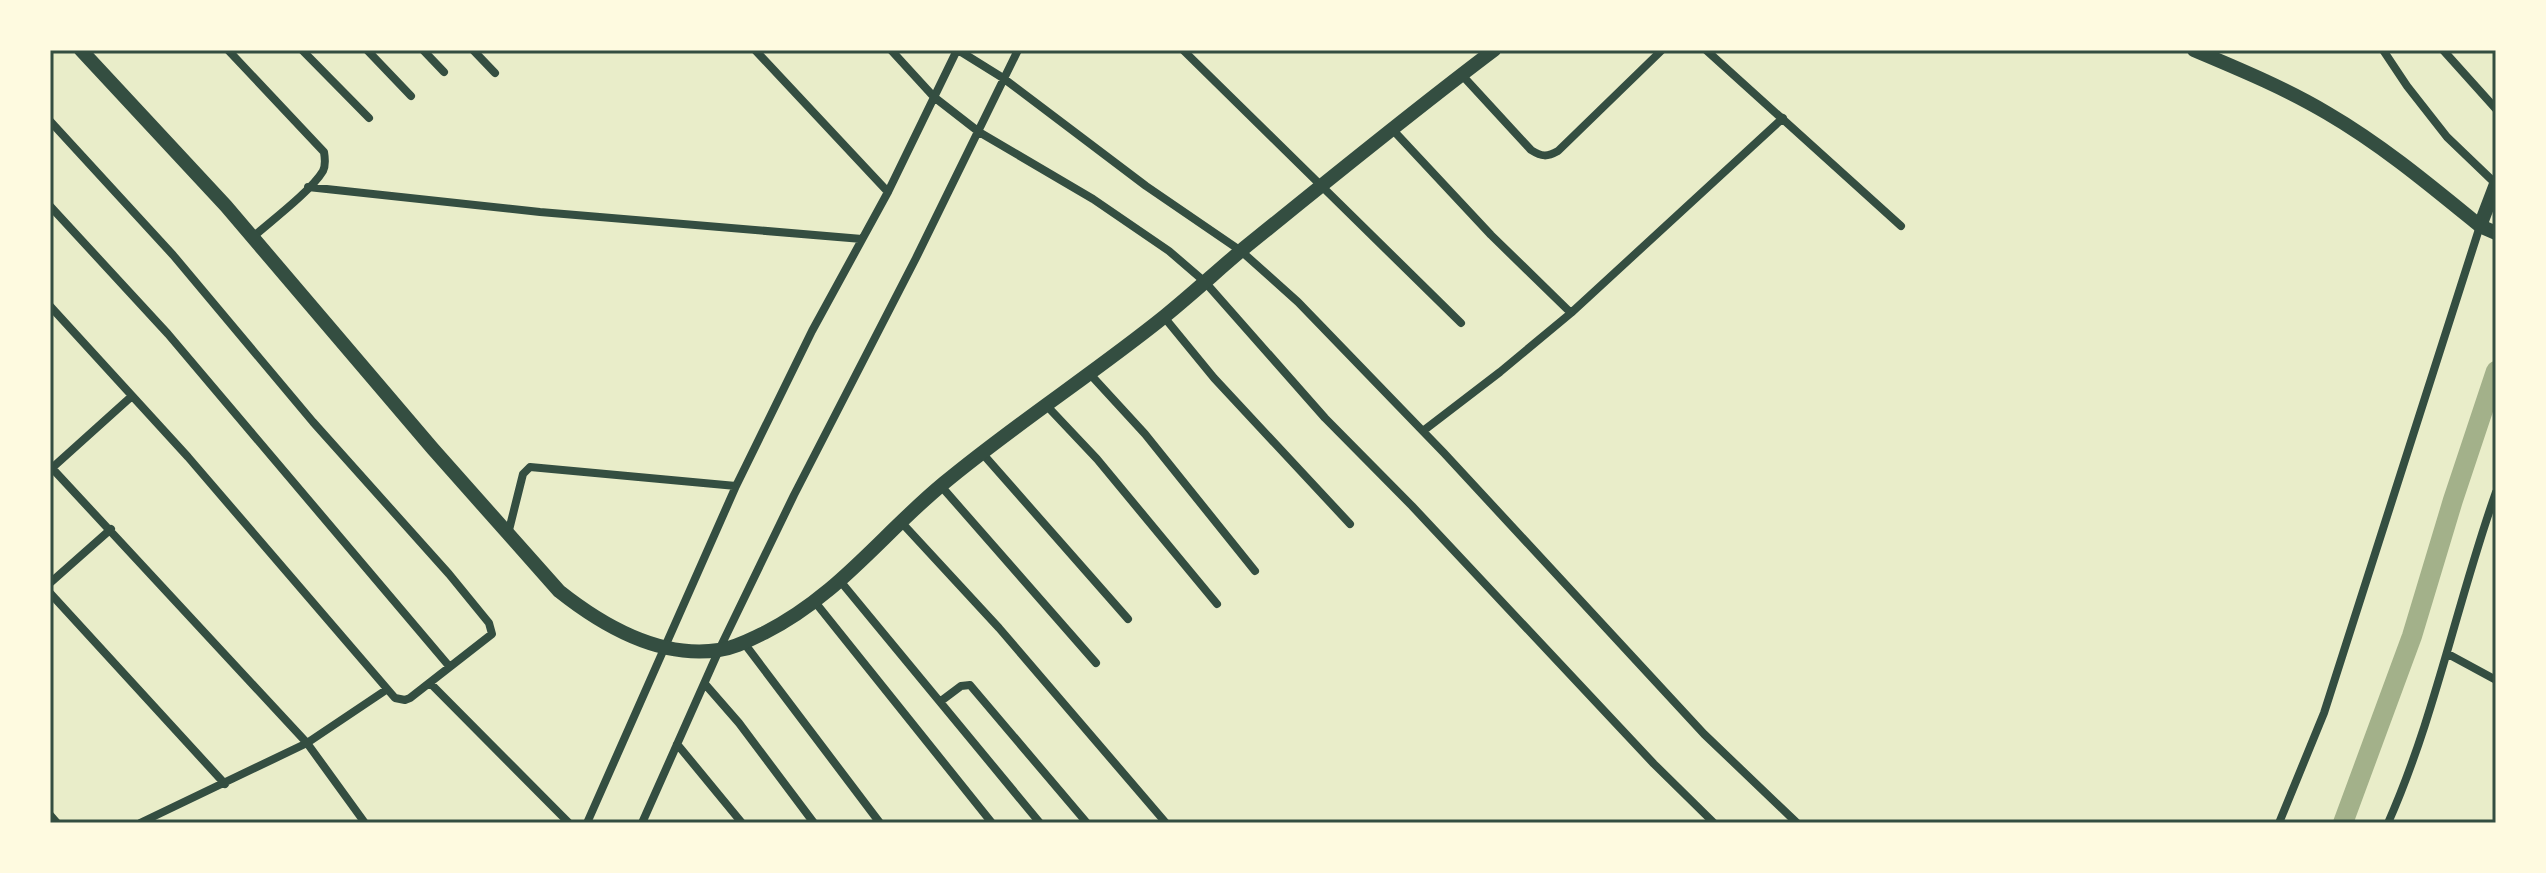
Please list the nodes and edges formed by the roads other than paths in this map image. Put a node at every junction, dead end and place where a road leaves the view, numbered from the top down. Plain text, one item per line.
1 (81, 50) edge
2 (228, 50) edge
3 (302, 50) edge
4 (367, 50) edge
5 (423, 50) edge
6 (473, 50) edge
7 (755, 50) edge
8 (891, 50) edge
9 (957, 50) edge
10 (1018, 50) edge
11 (1183, 50) edge
12 (1494, 50) edge
13 (1662, 50) edge
14 (1706, 50) edge
15 (2194, 50) edge
16 (2383, 50) edge
17 (2443, 50) edge
18 (444, 72) dead end
19 (495, 73) dead end
20 (1461, 74) junction
21 (1003, 78) junction
22 (411, 96) dead end
23 (934, 97) junction
24 (2496, 109) edge
25 (369, 118) dead end
26 (1783, 118) junction
27 (50, 121) edge
28 (1392, 129) junction
29 (979, 132) junction
30 (2496, 184) edge
31 (1323, 185) junction
32 (308, 187) junction
33 (888, 192) junction
34 (50, 206) edge
35 (1901, 226) dead end
36 (2480, 226) junction
37 (2496, 233) edge
38 (253, 237) junction
39 (862, 239) junction
40 (1241, 251) junction
41 (1205, 282) junction
42 (50, 306) edge
43 (1571, 313) junction
44 (1164, 317) junction
45 (1461, 323) dead end
46 (1089, 373) junction
47 (132, 396) junction
48 (1046, 405) junction
49 (1423, 431) junction
50 (982, 453) junction
51 (51, 467) edge
52 (736, 486) junction
53 (941, 486) junction
54 (2496, 492) edge
55 (902, 523) junction
56 (1350, 524) dead end
57 (111, 529) junction
58 (508, 535) junction
59 (1255, 571) dead end
60 (841, 582) junction
61 (50, 583) edge
62 (50, 593) edge
63 (815, 602) junction
64 (1217, 604) dead end
65 (1128, 619) dead end
66 (744, 643) junction
67 (666, 647) junction
68 (719, 650) junction
69 (2448, 654) junction
70 (1096, 663) dead end
71 (449, 666) junction
72 (2496, 680) edge
73 (430, 683) junction
74 (705, 684) junction
75 (386, 690) junction
76 (941, 701) junction
77 (307, 743) junction
78 (677, 744) junction
79 (225, 784) junction
80 (50, 815) edge
81 (57, 823) edge
82 (140, 823) edge
83 (365, 823) edge
84 (569, 823) edge
85 (587, 823) edge
86 (642, 823) edge
87 (742, 823) edge
88 (814, 823) edge
89 (880, 823) edge
90 (992, 823) edge
91 (1040, 823) edge
92 (1087, 823) edge
93 (1166, 823) edge
94 (1714, 823) edge
95 (1797, 823) edge
96 (2279, 823) edge
97 (2388, 823) edge

1 - 38 street
2 - 32 street
3 - 25 street
4 - 22 street
5 - 18 street
6 - 19 street
7 - 33 street
8 - 23 street
9 - 21 street
9 - 23 street
10 - 21 street
11 - 31 street
12 - 20 street
13 - 20 street
14 - 26 street
15 - 36 street
16 - 30 street
17 - 24 street
20 - 28 street
21 - 29 street
21 - 40 street
23 - 29 street
23 - 33 street
26 - 35 street
26 - 43 street
27 - 71 street
28 - 31 street
28 - 43 street
29 - 41 street
29 - 68 street
30 - 36 street
31 - 40 street
31 - 45 street
32 - 38 street
32 - 39 street
33 - 39 street
34 - 71 street
36 - 37 street
36 - 96 street
38 - 58 street
39 - 52 street
40 - 41 street
40 - 49 street
41 - 44 street
41 - 94 street
42 - 47 street
43 - 49 street
44 - 46 street
44 - 56 street
46 - 48 street
46 - 59 street
47 - 51 street
47 - 75 street
48 - 50 street
48 - 64 street
49 - 95 street
50 - 53 street
50 - 65 street
51 - 57 street
52 - 58 street
52 - 67 street
53 - 55 street
53 - 70 street
54 - 69 street
55 - 60 street
55 - 93 street
57 - 61 street
57 - 77 street
58 - 67 street
60 - 63 street
60 - 76 street
62 - 79 street
63 - 66 street
63 - 90 street
66 - 68 street
66 - 89 street
67 - 68 street
67 - 85 street
68 - 74 street
69 - 72 street
69 - 97 street
71 - 73 street
73 - 75 street
73 - 84 street
74 - 78 street
74 - 88 street
75 - 77 street
76 - 91 street
76 - 92 street
77 - 79 street
77 - 83 street
78 - 86 street
78 - 87 street
79 - 82 street
80 - 81 street

